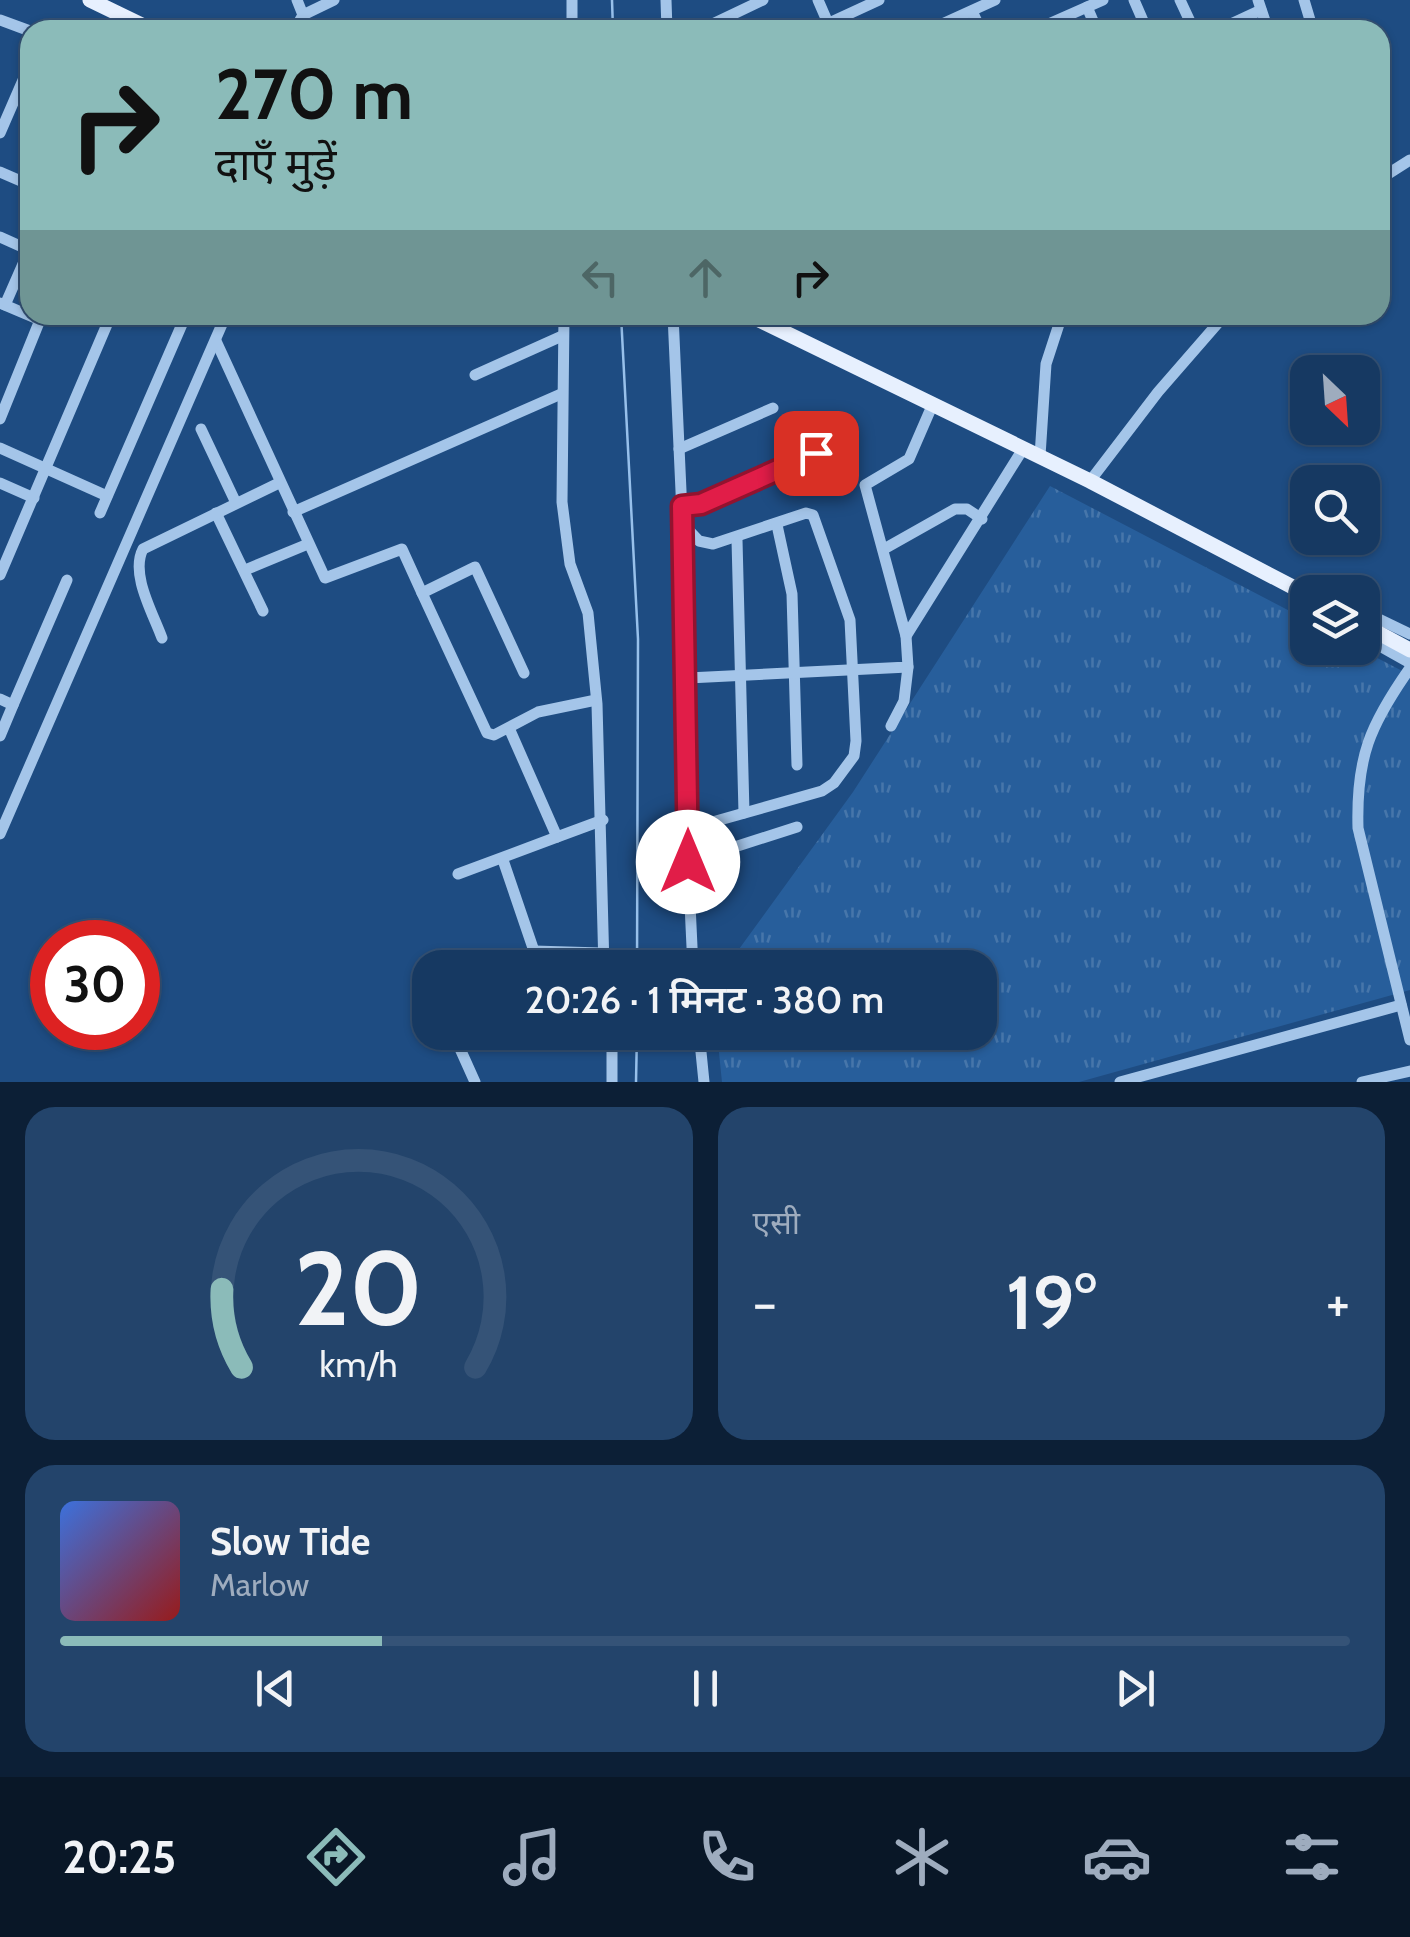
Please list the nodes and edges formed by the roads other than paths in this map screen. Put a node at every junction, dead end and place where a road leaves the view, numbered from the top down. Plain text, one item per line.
1 (90, 0) edge
2 (297, 0) edge
3 (334, 0) edge
4 (763, 0) edge
5 (879, 0) edge
6 (995, 0) edge
7 (1103, 0) edge
8 (1259, 5) edge
9 (1087, 8) junction
10 (972, 11) junction
11 (303, 15) junction
12 (131, 20) edge
13 (300, 20) edge
14 (721, 20) edge
15 (842, 20) edge
16 (952, 20) edge
17 (976, 20) edge
18 (1060, 20) edge
19 (1092, 20) edge
20 (1234, 20) edge
21 (20, 87) edge
22 (0, 133) edge
23 (20, 268) edge
24 (3, 304) edge
25 (38, 325) edge
26 (107, 325) edge
27 (182, 325) edge
28 (222, 325) edge
29 (563, 325) edge
30 (673, 325) edge
31 (769, 325) edge
32 (1059, 325) edge
33 (1216, 325) edge
34 (562, 336) junction
35 (216, 341) junction
36 (476, 376) dead end
37 (561, 394) junction
38 (932, 406) junction
39 (773, 408) dead end
40 (0, 418) edge
41 (202, 429) dead end
42 (0, 448) edge
43 (678, 449) junction
44 (1023, 449) junction
45 (816, 453) dead end
46 (1040, 456) junction
47 (46, 469) junction
48 (1090, 481) junction
49 (279, 483) junction
50 (1, 487) edge
51 (107, 496) junction
52 (34, 498) junction
53 (236, 503) junction
54 (682, 506) junction
55 (293, 512) junction
56 (100, 513) dead end
57 (216, 513) junction
58 (982, 519) junction
59 (681, 522) junction
60 (777, 526) junction
61 (737, 540) junction
62 (308, 544) junction
63 (884, 550) junction
64 (245, 570) junction
65 (0, 575) edge
66 (67, 580) dead end
67 (1290, 585) edge
68 (422, 592) junction
69 (263, 610) dead end
70 (1380, 620) edge
71 (1380, 634) edge
72 (1410, 634) edge
73 (906, 636) junction
74 (162, 638) dead end
75 (1380, 647) edge
76 (1410, 650) edge
77 (908, 666) junction
78 (1410, 666) edge
79 (852, 670) junction
80 (524, 673) dead end
81 (795, 674) junction
82 (688, 678) junction
83 (741, 679) junction
84 (0, 699) edge
85 (596, 700) junction
86 (13, 705) junction
87 (890, 726) dead end
88 (509, 728) junction
89 (0, 736) edge
90 (798, 764) dead end
91 (744, 813) junction
92 (603, 820) junction
93 (709, 823) dead end
94 (797, 827) dead end
95 (0, 834) edge
96 (557, 837) junction
97 (503, 860) junction
98 (688, 862) junction
99 (458, 874) dead end
100 (534, 950) edge
101 (601, 950) edge
102 (692, 950) edge
103 (1401, 1005) junction
104 (1410, 1040) edge
105 (460, 1050) edge
106 (612, 1050) edge
107 (701, 1050) edge
108 (1410, 1071) edge
109 (474, 1082) edge
110 (612, 1082) edge
111 (704, 1082) edge
112 (1120, 1082) edge
113 (1362, 1082) edge

1 - 12 main road
2 - 11 street
3 - 11 street
4 - 14 street
5 - 15 street
6 - 10 street
7 - 9 street
8 - 20 street
9 - 18 street
9 - 19 street
10 - 16 street
10 - 17 street
11 - 13 street
21 - 22 street
23 - 24 street
25 - 40 street
26 - 47 street
27 - 51 street
28 - 35 street
29 - 34 street
30 - 43 street
31 - 38 main road
32 - 46 street
33 - 48 street
34 - 36 street
34 - 37 street
35 - 49 street
35 - 95 street
37 - 55 street
37 - 85 street
38 - 44 main road
38 - 63 street
39 - 43 street
41 - 53 street
42 - 47 street
43 - 54 street
44 - 46 main road
44 - 58 street
45 - 54 street
46 - 48 main road
47 - 51 street
47 - 52 street
48 - 67 main road
49 - 53 street
49 - 55 street
50 - 52 street
51 - 56 street
52 - 65 street
53 - 57 street
54 - 59 street
55 - 62 street
57 - 64 street
57 - 74 street
58 - 63 street
58 - 73 street
59 - 61 street
59 - 82 street
60 - 61 street
60 - 79 street
60 - 81 street
61 - 83 street
62 - 64 street
62 - 68 street
63 - 73 street
64 - 69 street
66 - 86 street
68 - 80 street
68 - 88 street
70 - 72 street
71 - 76 main road
73 - 77 street
75 - 78 street
77 - 79 street
77 - 87 street
78 - 103 street
79 - 81 street
79 - 91 street
81 - 83 street
81 - 90 street
82 - 83 street
82 - 98 street
83 - 91 street
84 - 86 street
85 - 88 street
85 - 92 street
86 - 89 street
88 - 96 street
91 - 93 street
92 - 96 street
92 - 101 street
94 - 98 street
96 - 97 street
97 - 99 street
97 - 100 street
98 - 102 street
103 - 104 street
103 - 112 street
105 - 109 street
106 - 110 street
107 - 111 street
108 - 113 street

